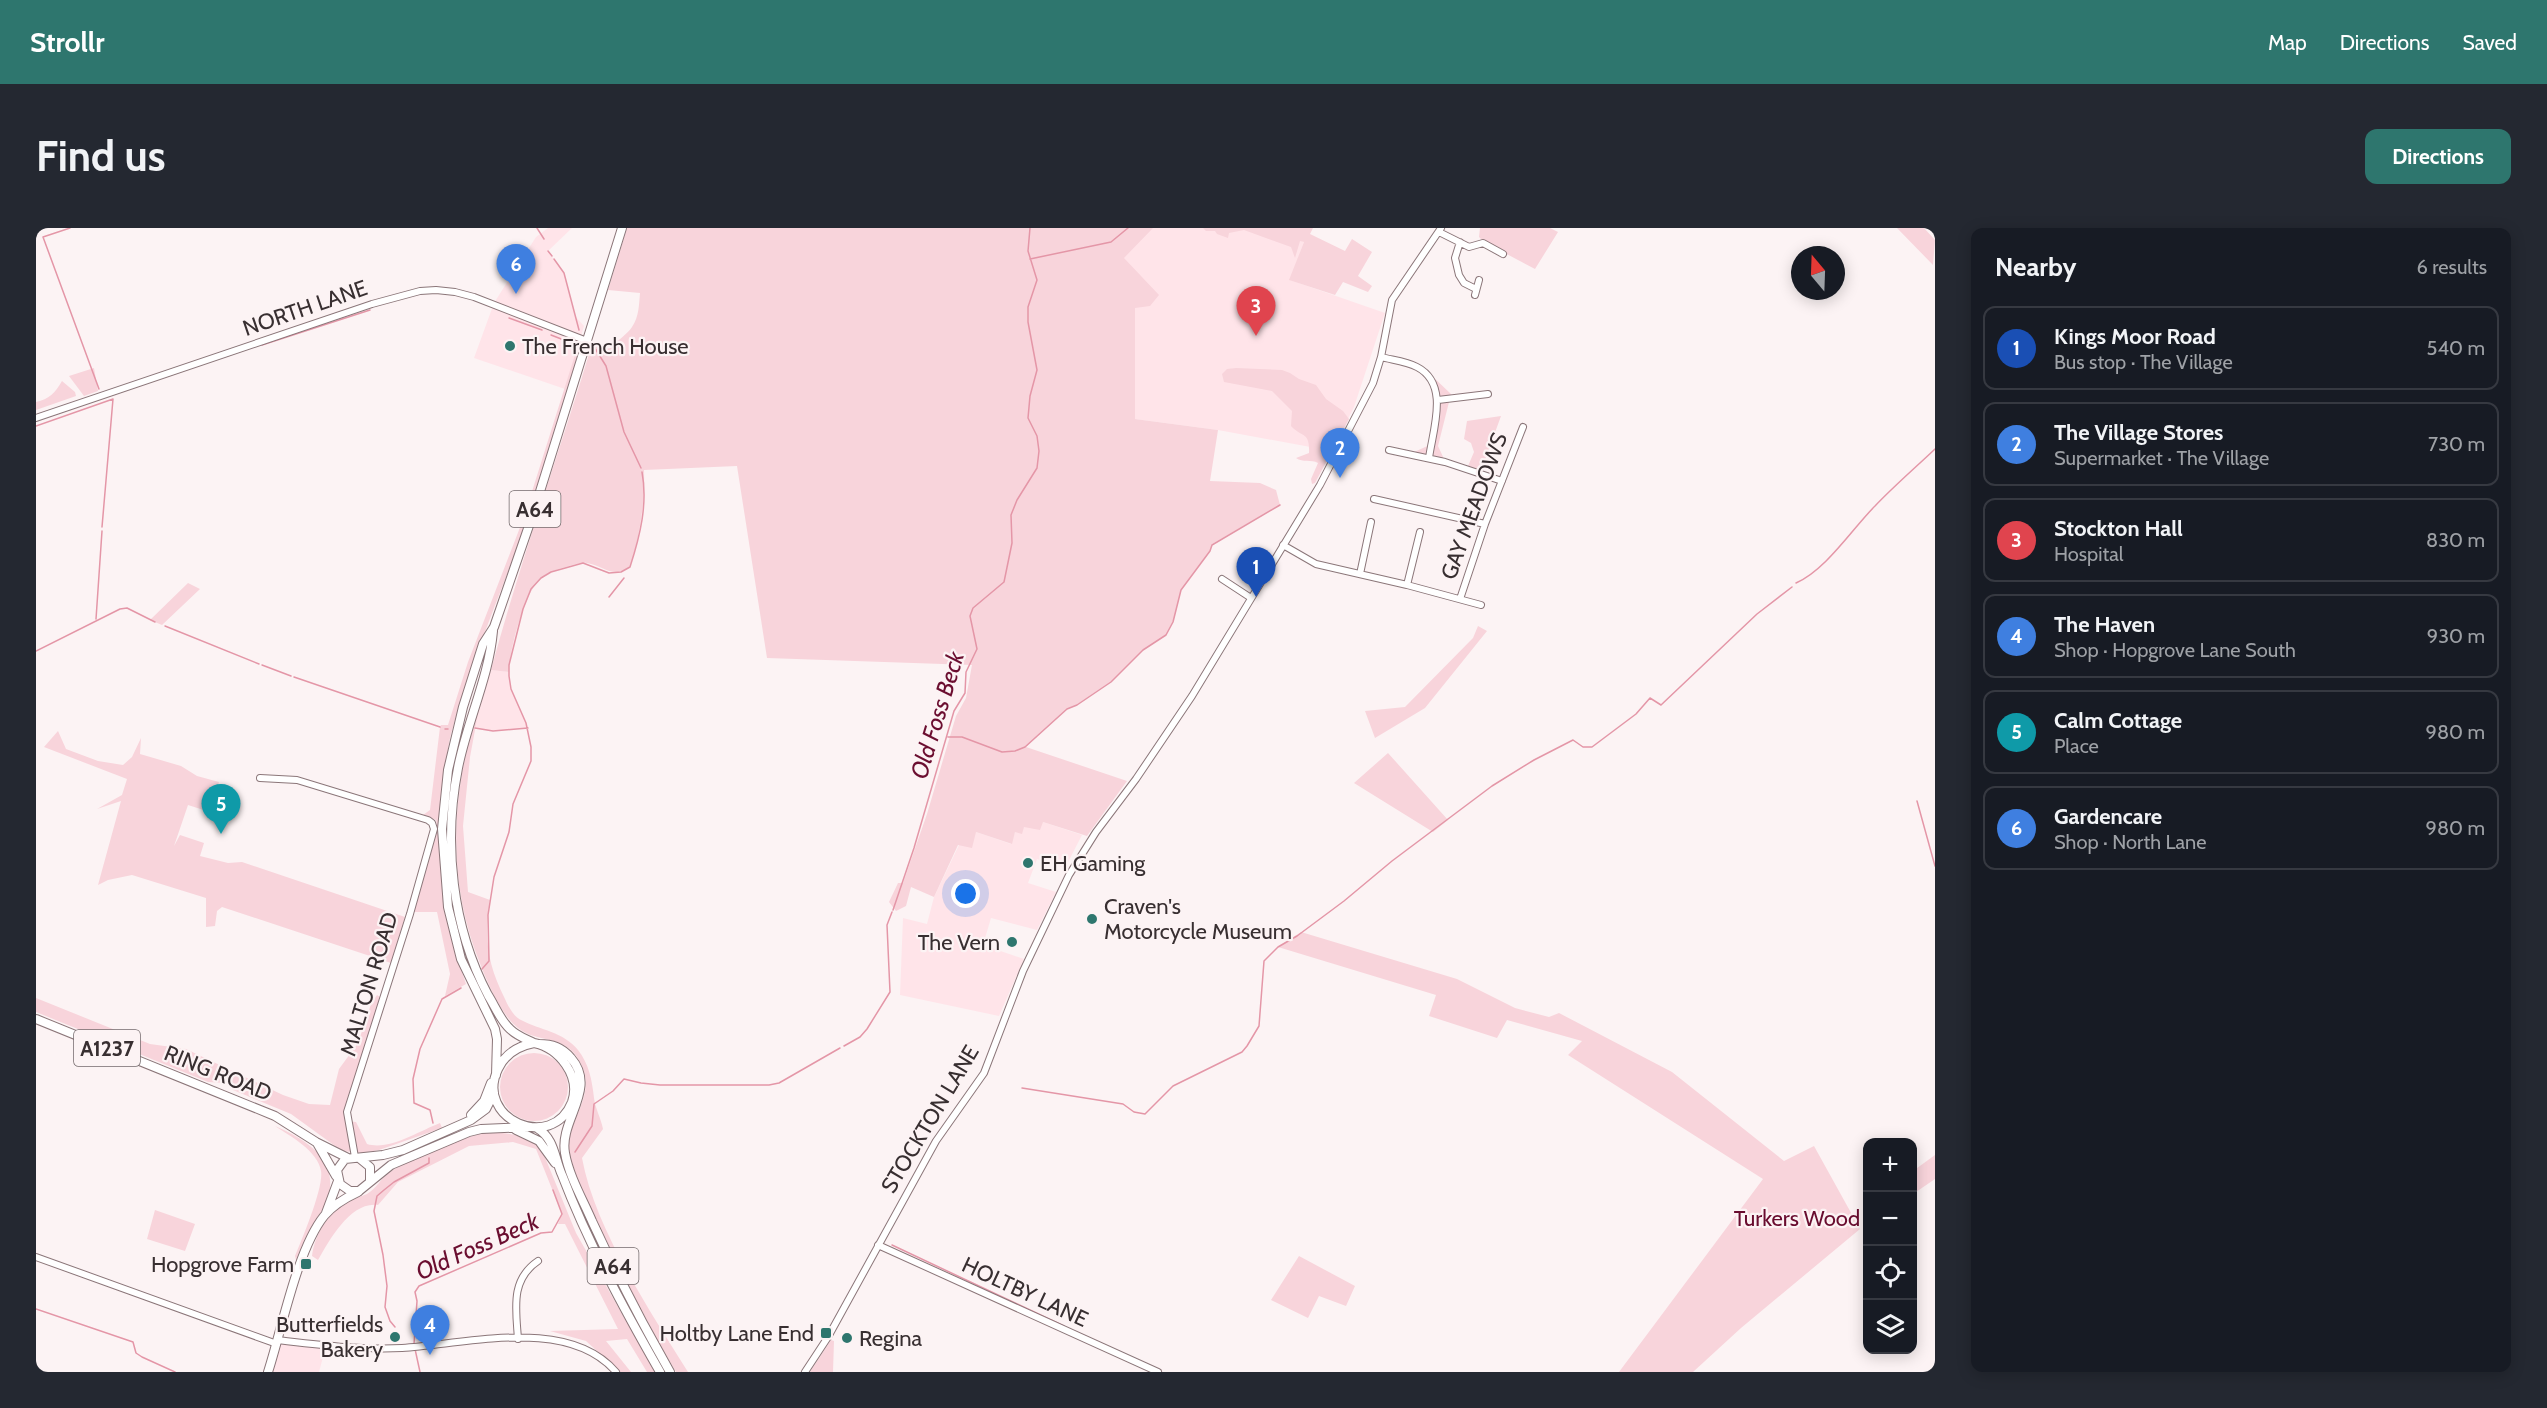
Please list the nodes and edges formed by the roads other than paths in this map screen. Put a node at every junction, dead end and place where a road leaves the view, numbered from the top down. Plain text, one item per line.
1 (622, 228) edge
2 (1440, 230) edge
3 (1460, 242) junction
4 (1503, 254) dead end
5 (1479, 280) dead end
6 (587, 341) junction
7 (1381, 357) junction
8 (1488, 394) dead end
9 (1438, 400) junction
10 (36, 418) edge
11 (1523, 427) dead end
12 (1389, 450) dead end
13 (1429, 458) junction
14 (1502, 481) junction
15 (1374, 499) dead end
16 (1371, 522) dead end
17 (1485, 524) junction
18 (1420, 532) dead end
19 (1283, 544) junction
20 (1360, 574) junction
21 (1222, 579) dead end
22 (1407, 585) junction
23 (1251, 598) junction
24 (1460, 598) junction
25 (1481, 605) dead end
26 (260, 778) dead end
27 (447, 829) junction
28 (36, 1019) edge
29 (536, 1043) junction
30 (496, 1063) junction
31 (495, 1075) junction
32 (494, 1093) junction
33 (454, 1127) junction
34 (533, 1128) junction
35 (511, 1129) junction
36 (316, 1142) junction
37 (354, 1157) junction
38 (560, 1172) junction
39 (337, 1178) junction
40 (370, 1181) junction
41 (359, 1191) junction
42 (325, 1215) junction
43 (878, 1245) junction
44 (36, 1257) edge
45 (538, 1262) dead end
46 (518, 1339) junction
47 (278, 1342) junction
48 (268, 1372) edge
49 (616, 1372) edge
50 (660, 1372) edge
51 (670, 1372) edge
52 (805, 1372) edge
53 (1158, 1372) edge

1 - 6 highway, A64
2 - 3 street
2 - 7 street, STOCKTON LANE
3 - 4 street
3 - 5 street
6 - 10 street, NORTH LANE
6 - 27 highway, A64
7 - 9 street
7 - 19 street, STOCKTON LANE
8 - 9 street
9 - 13 street
11 - 14 street, GAY MEADOWS
12 - 13 street
13 - 14 street
14 - 17 street, GAY MEADOWS
15 - 17 street
16 - 20 street
17 - 24 street, GAY MEADOWS
18 - 22 street
19 - 20 street
19 - 23 street, STOCKTON LANE
20 - 22 street
21 - 23 street
22 - 24 street
23 - 43 street, STOCKTON LANE
24 - 25 street
26 - 37 street, MALTON ROAD
27 - 29 highway, A64
27 - 30 highway, A64
28 - 36 highway, RING ROAD / A1237
29 - 31 highway
29 - 34 highway
29 - 51 highway, A64
30 - 31 highway, A64
30 - 33 highway, A64
31 - 32 highway
32 - 33 highway
32 - 34 highway
33 - 37 highway
34 - 35 highway
34 - 38 highway, A64
35 - 38 highway
35 - 40 highway
36 - 37 highway, RING ROAD / A1237
36 - 39 highway, RING ROAD / A1237
37 - 39 highway
37 - 40 highway
38 - 50 highway, A64
39 - 41 highway
39 - 42 main road
40 - 41 highway
41 - 42 main road
42 - 47 main road
43 - 52 street, STOCKTON LANE
43 - 53 street, HOLTBY LANE
44 - 47 street
45 - 46 street
46 - 47 street
46 - 49 street
47 - 48 main road

